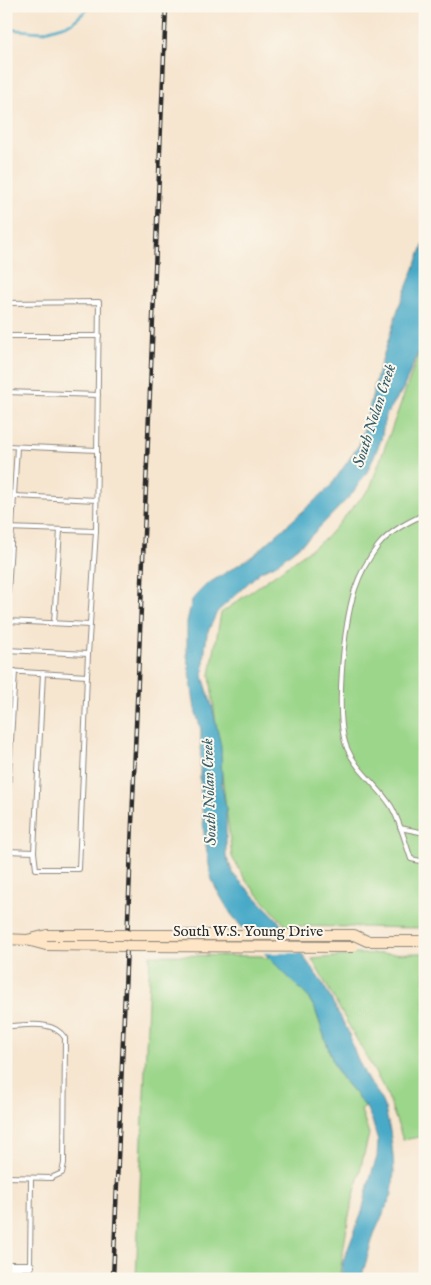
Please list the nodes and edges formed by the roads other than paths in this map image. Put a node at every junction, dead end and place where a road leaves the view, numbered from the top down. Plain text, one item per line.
1 (6, 303) edge
2 (6, 336) edge
3 (99, 336) junction
4 (6, 392) edge
5 (98, 395) junction
6 (6, 446) edge
7 (17, 446) junction
8 (97, 450) junction
9 (15, 496) junction
10 (96, 500) junction
11 (6, 507) edge
12 (14, 507) junction
13 (425, 514) edge
14 (6, 528) edge
15 (13, 528) junction
16 (60, 530) junction
17 (96, 531) junction
18 (6, 621) edge
19 (54, 623) junction
20 (6, 624) edge
21 (90, 625) junction
22 (6, 650) edge
23 (88, 654) junction
24 (6, 671) edge
25 (15, 672) junction
26 (43, 673) junction
27 (87, 676) junction
28 (8, 757) edge
29 (7, 815) edge
30 (6, 828) edge
31 (400, 828) junction
32 (425, 833) edge
33 (6, 851) edge
34 (34, 852) junction
35 (425, 862) edge
36 (6, 939) edge
37 (27, 940) junction
38 (425, 940) edge
39 (127, 941) junction
40 (367, 941) junction
41 (6, 1026) edge
42 (6, 1178) edge
43 (31, 1178) junction
44 (6, 1266) edge
45 (30, 1266) joint

1 - 3 lane
2 - 3 lane
3 - 5 lane
4 - 5 lane
5 - 8 lane
6 - 7 lane
7 - 8 lane
7 - 9 lane
8 - 10 lane
9 - 10 lane
9 - 12 lane
10 - 17 lane
11 - 12 lane
12 - 15 lane
13 - 31 lane
14 - 15 lane
15 - 16 lane
15 - 18 lane
16 - 17 lane
16 - 19 lane
17 - 21 lane
18 - 19 lane
18 - 20 lane
19 - 21 lane
21 - 23 lane
22 - 23 lane
23 - 27 lane
24 - 25 lane
25 - 26 lane
25 - 28 lane
26 - 27 lane
26 - 34 lane
27 - 34 lane
28 - 29 lane
29 - 30 lane
31 - 32 lane
31 - 35 lane
33 - 34 lane
36 - 37 main road
37 - 39 main road
37 - 39 main road, bridge
38 - 40 main road, South W.S. Young Drive
39 - 40 main road, South W.S. Young Drive, bridge
39 - 40 main road, South W.S. Young Drive
41 - 43 lane
42 - 43 lane
43 - 45 lane
44 - 45 street

